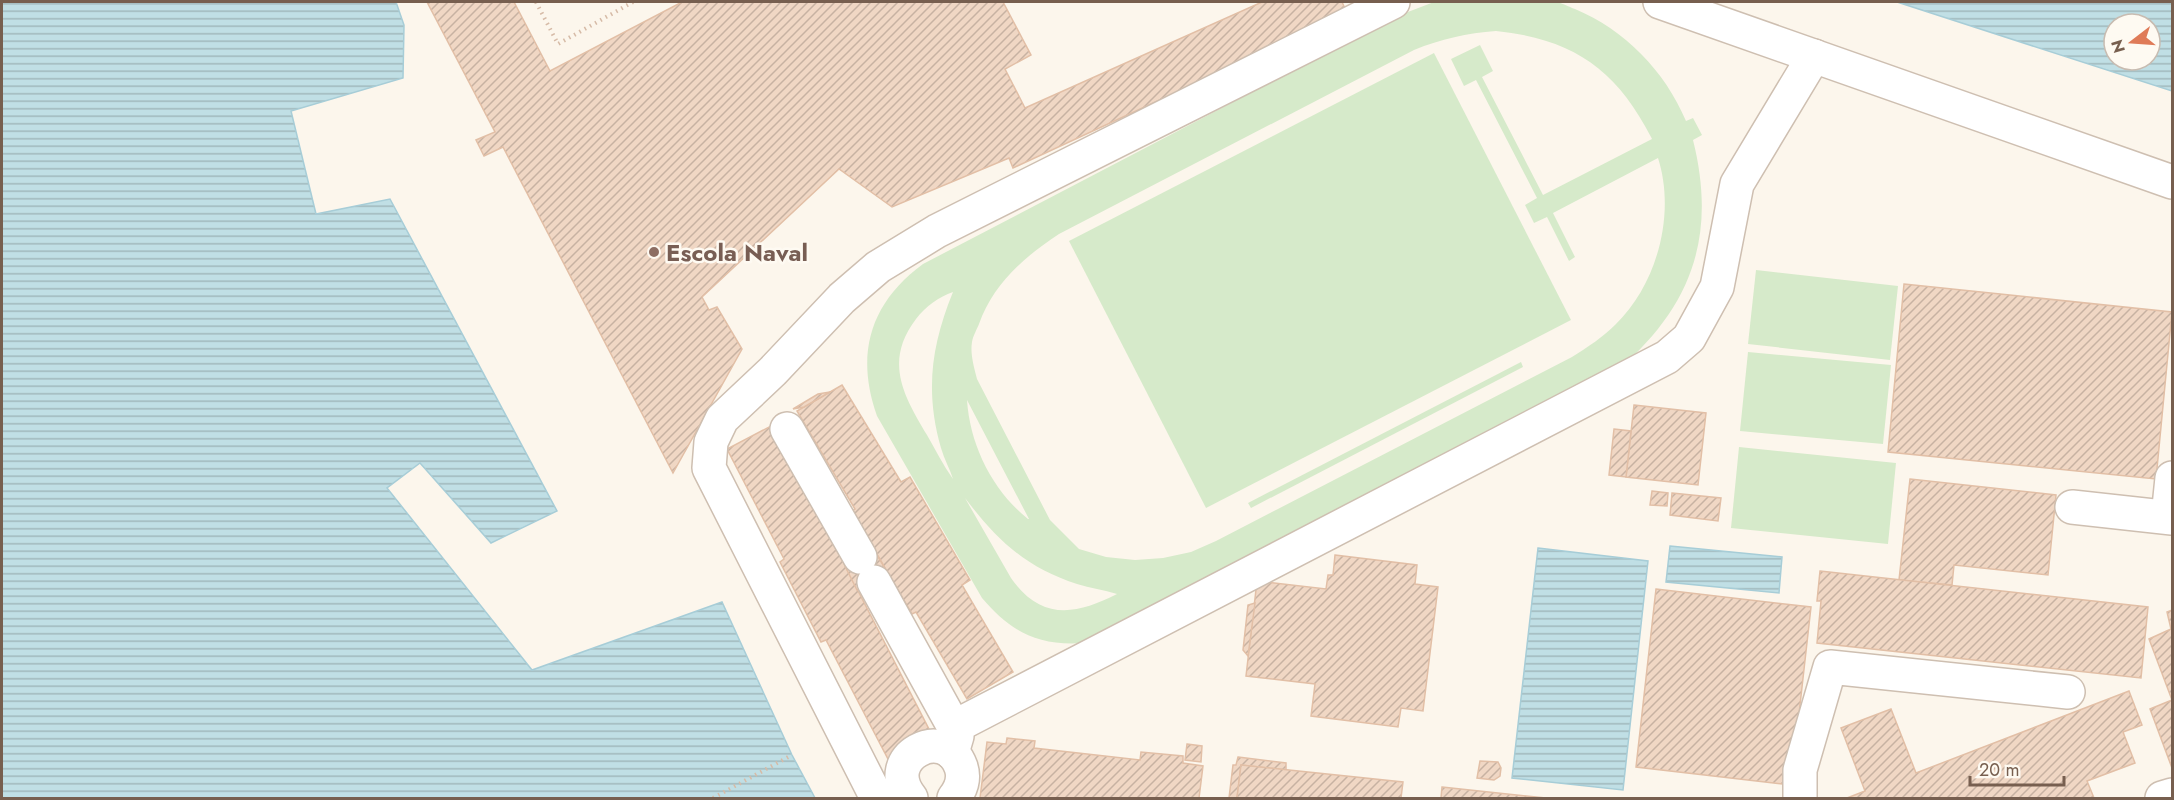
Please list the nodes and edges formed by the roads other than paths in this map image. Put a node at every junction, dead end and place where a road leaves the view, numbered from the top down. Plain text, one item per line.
1 (1393, 2) edge
2 (1660, 2) edge
3 (1814, 56) junction
4 (2172, 182) edge
5 (788, 429) dead end
6 (2172, 478) edge
7 (2072, 507) dead end
8 (2170, 518) edge
9 (2068, 692) dead end
10 (953, 740) junction
11 (2172, 795) edge
12 (877, 798) edge
13 (911, 798) edge
14 (954, 798) edge
15 (1800, 798) edge
16 (2162, 798) edge

1 - 12 lane
2 - 3 lane
3 - 4 lane
3 - 10 lane
5 - 10 lane
6 - 8 lane
7 - 8 lane
9 - 15 lane
10 - 13 lane
10 - 14 lane
11 - 16 lane

